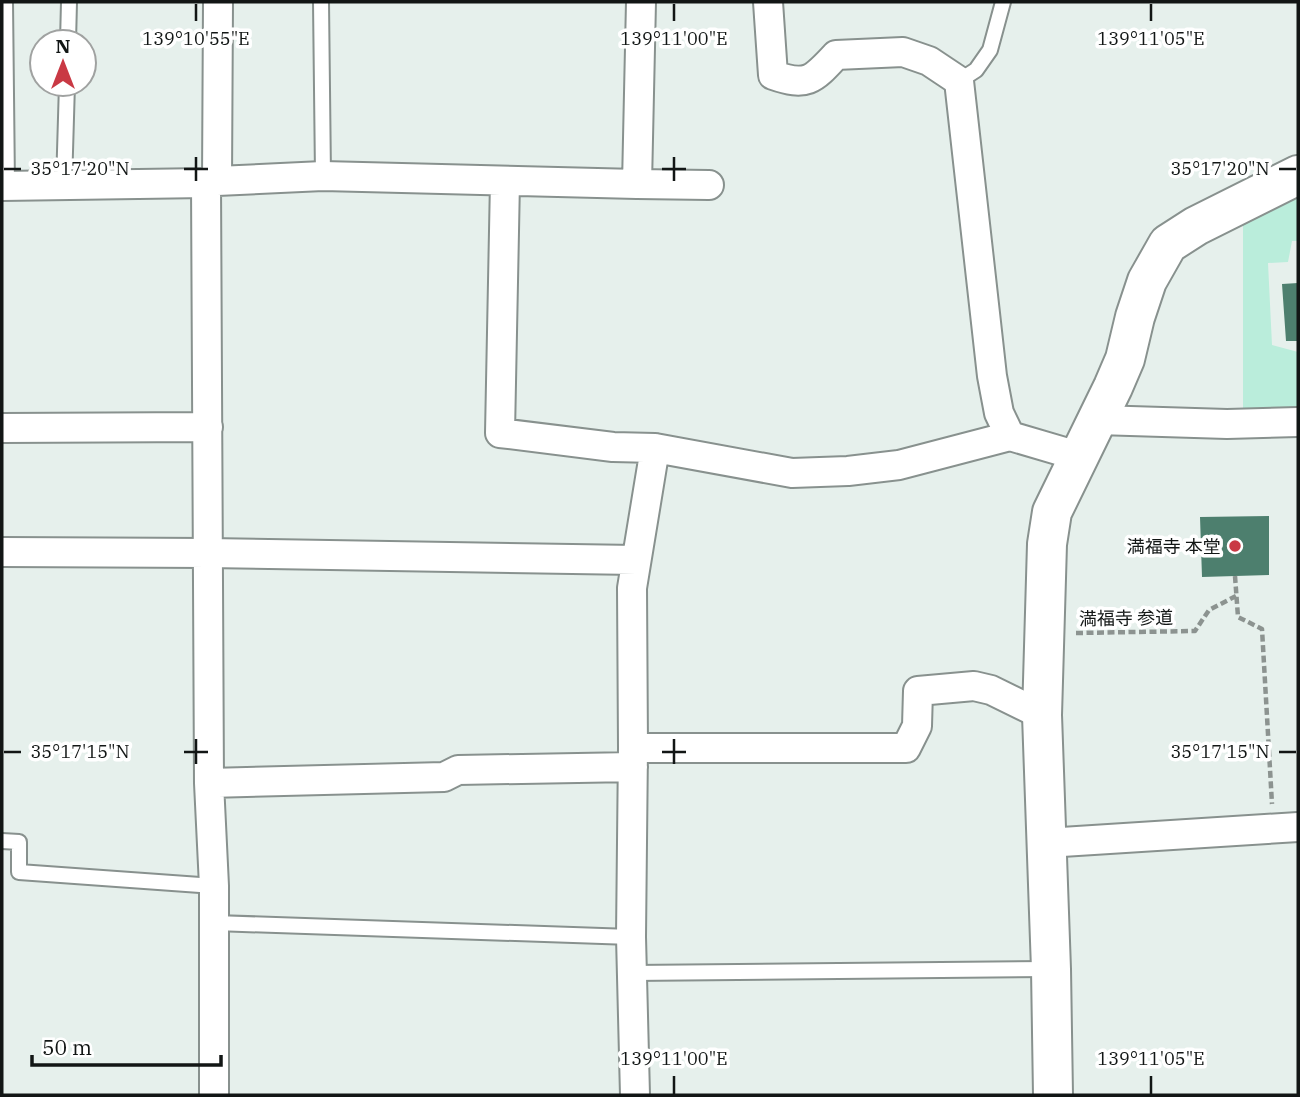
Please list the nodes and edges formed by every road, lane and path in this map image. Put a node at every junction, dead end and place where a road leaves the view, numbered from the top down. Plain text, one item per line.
1 (5, 2) edge
2 (69, 2) edge
3 (218, 2) edge
4 (321, 2) edge
5 (641, 2) edge
6 (768, 2) edge
7 (1003, 2) edge
8 (68, 28) edge
9 (959, 81) junction
10 (67, 98) edge
11 (1298, 175) edge
12 (323, 176) junction
13 (505, 181) junction
14 (212, 182) junction
15 (64, 184) junction
16 (637, 184) junction
17 (709, 185) dead end
18 (4, 186) edge
19 (1098, 420) junction
20 (1298, 422) edge
21 (208, 427) junction
22 (2, 428) edge
23 (1010, 436) junction
24 (655, 447) junction
25 (1079, 456) junction
26 (2, 552) edge
27 (208, 553) junction
28 (636, 560) junction
29 (1235, 576) dead end
30 (1236, 596) junction
31 (1044, 633) junction
32 (1042, 715) junction
33 (633, 757) junction
34 (209, 783) junction
35 (1286, 828) edge
36 (2, 841) edge
37 (1046, 844) junction
38 (214, 886) junction
39 (215, 923) junction
40 (631, 937) junction
41 (1051, 969) junction
42 (632, 973) junction
43 (214, 1095) edge
44 (635, 1095) edge
45 (1053, 1095) edge

1 - 18 lane
2 - 8 lane
3 - 14 street
4 - 12 lane
5 - 16 street
6 - 9 street
7 - 9 lane
9 - 23 street
10 - 15 lane
11 - 19 street
12 - 13 street
12 - 14 street
13 - 16 street
13 - 24 street
14 - 15 street
14 - 21 street
15 - 18 street
16 - 17 street
19 - 20 street
19 - 25 street
21 - 22 street
21 - 27 street
23 - 24 street
23 - 25 street
24 - 28 street
25 - 31 street
26 - 27 street
27 - 28 street
27 - 34 street
28 - 33 street
29 - 30 path
30 - 31 path, 満福寺 参道
30 - 35 path
31 - 32 street
32 - 33 street
32 - 37 street
33 - 34 street
33 - 40 street
34 - 38 street
35 - 37 street
36 - 38 lane
37 - 41 street
38 - 39 street
39 - 40 lane
39 - 43 street
40 - 42 street
41 - 42 lane
41 - 45 street
42 - 44 street

